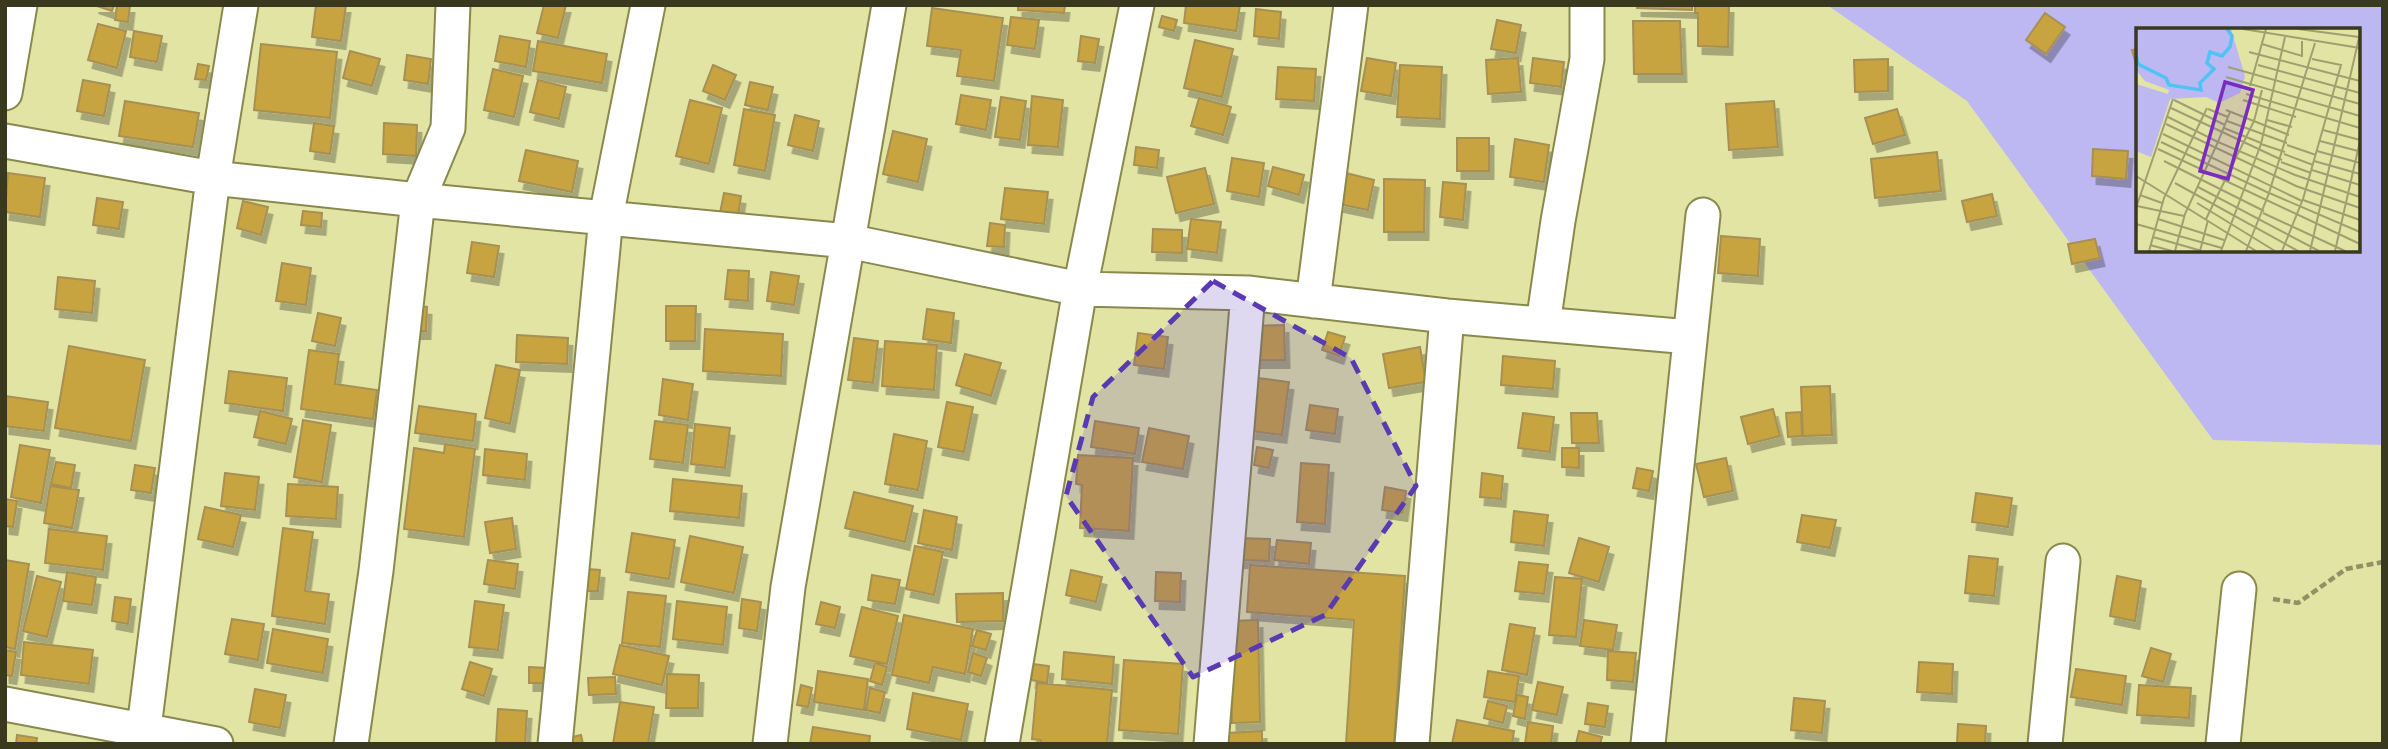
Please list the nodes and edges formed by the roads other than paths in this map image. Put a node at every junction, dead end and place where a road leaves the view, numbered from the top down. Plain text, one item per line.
1 (20, 5) edge
2 (241, 5) edge
3 (453, 5) edge
4 (648, 5) edge
5 (889, 5) edge
6 (1136, 5) edge
7 (1351, 5) edge
8 (1587, 5) edge
9 (5, 93) edge
10 (5, 141) edge
11 (213, 178) junction
12 (418, 200) junction
13 (1703, 215) dead end
14 (606, 216) junction
15 (848, 241) junction
16 (1080, 289) junction
17 (1248, 293) junction
18 (1313, 301) junction
19 (1447, 316) junction
20 (1543, 324) junction
21 (1690, 337) junction
22 (2063, 561) dead end
23 (2239, 589) road end
24 (5, 704) edge
25 (143, 737) edge
26 (216, 744) edge
27 (351, 744) edge
28 (555, 744) edge
29 (769, 744) edge
30 (1002, 744) edge
31 (1211, 744) edge
32 (1412, 744) edge
33 (1648, 744) edge
34 (2045, 744) edge
35 (2223, 744) edge

1 - 9 street
2 - 11 street
3 - 12 street
4 - 14 street
5 - 15 street
6 - 16 street
7 - 18 street
8 - 20 street
10 - 11 street
11 - 12 street
11 - 25 street
12 - 14 street
12 - 27 street
13 - 21 street
14 - 15 street
14 - 28 street
15 - 16 street
15 - 29 street
16 - 17 street
16 - 30 street
17 - 18 street
17 - 31 street
18 - 19 street
19 - 20 street
19 - 32 street
20 - 21 street
21 - 33 street
22 - 34 street
23 - 35 street
24 - 25 street
25 - 26 street

